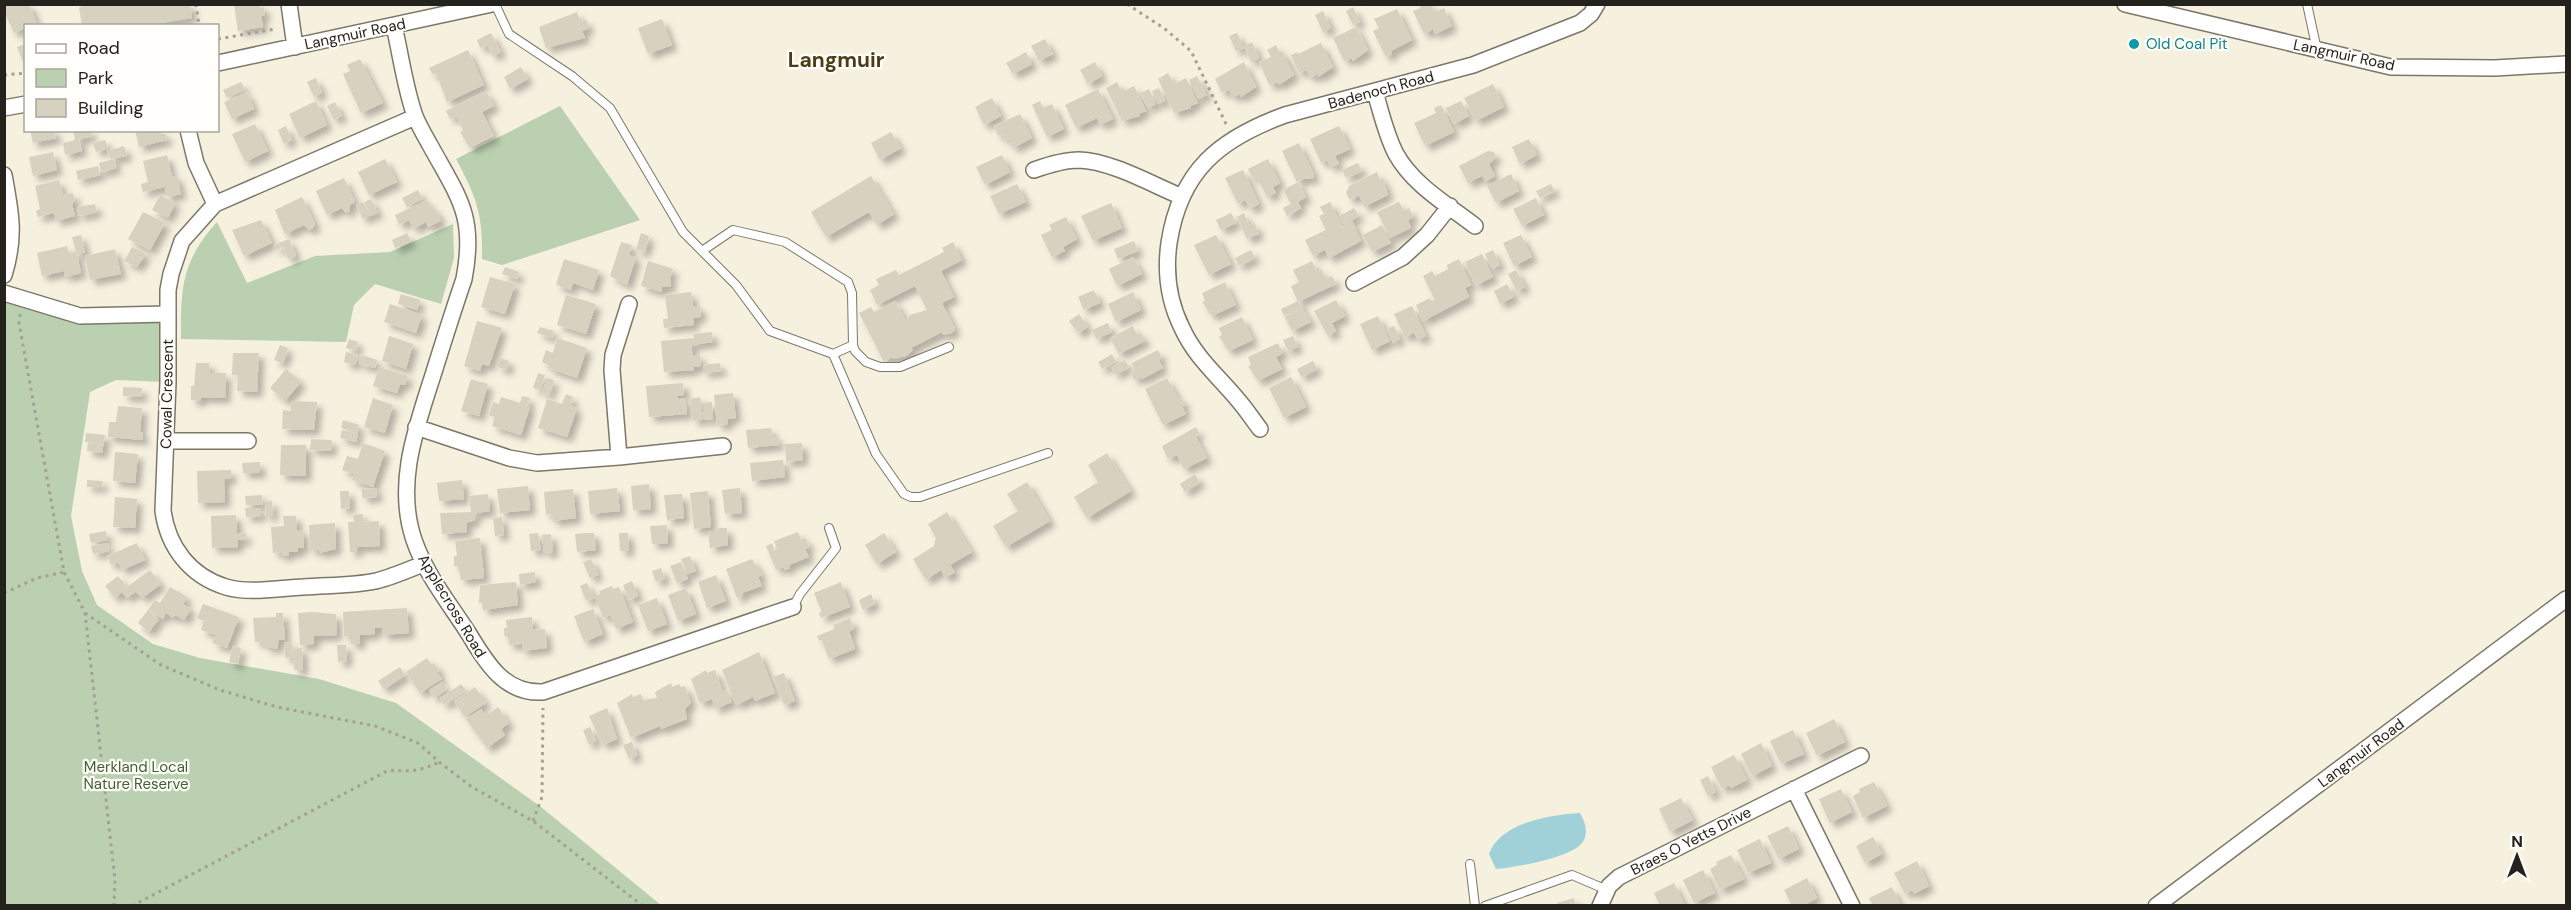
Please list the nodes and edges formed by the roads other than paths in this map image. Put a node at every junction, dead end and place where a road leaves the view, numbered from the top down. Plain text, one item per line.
1 (289, 4) edge
2 (493, 4) edge
3 (1597, 4) edge
4 (2125, 4) edge
5 (2307, 4) edge
6 (394, 26) junction
7 (295, 47) junction
8 (2317, 51) junction
9 (219, 63) edge
10 (2566, 64) edge
11 (1375, 92) junction
12 (24, 104) edge
13 (4, 108) edge
14 (415, 117) junction
15 (188, 132) edge
16 (1034, 170) dead end
17 (4, 175) edge
18 (1180, 196) junction
19 (215, 204) junction
20 (1450, 206) junction
21 (1475, 226) dead end
22 (702, 251) junction
23 (4, 275) edge
24 (1354, 283) dead end
25 (4, 293) edge
26 (629, 304) dead end
27 (167, 314) junction
28 (853, 345) junction
29 (948, 347) dead end
30 (833, 354) junction
31 (416, 427) junction
32 (1260, 429) dead end
33 (167, 441) junction
34 (248, 441) dead end
35 (723, 446) dead end
36 (1048, 453) dead end
37 (619, 457) junction
38 (829, 528) dead end
39 (423, 564) junction
40 (2566, 599) edge
41 (793, 607) joint
42 (1861, 756) dead end
43 (1794, 789) junction
44 (1470, 864) dead end
45 (1607, 890) junction
46 (1475, 906) edge
47 (1485, 906) edge
48 (1600, 906) edge
49 (1852, 906) edge
50 (2156, 906) edge

1 - 7 street
2 - 6 street, Langmuir Road
2 - 22 lane
3 - 11 street, Badenoch Road
4 - 8 street, Langmuir Road
5 - 8 lane
6 - 7 street, Langmuir Road
6 - 14 street, Applecross Road
7 - 9 street, Langmuir Road
8 - 10 street, Langmuir Road
11 - 18 street, Badenoch Road
11 - 20 street
12 - 13 street
14 - 19 street, Cowal Crescent
14 - 31 street, Applecross Road
15 - 19 street
16 - 18 street
17 - 23 street
18 - 32 street, Badenoch Road
19 - 27 street, Cowal Crescent
20 - 21 street
20 - 24 street
22 - 28 lane
22 - 30 lane
25 - 27 street
26 - 37 street
27 - 33 street, Cowal Crescent
28 - 29 lane
28 - 30 lane
30 - 36 lane
31 - 37 street
31 - 39 street, Applecross Road
33 - 34 street
33 - 39 street, Cowal Crescent
35 - 37 street
38 - 41 lane
39 - 41 street, Applecross Road
40 - 50 street, Langmuir Road
42 - 43 street, Braes O Yetts Drive
43 - 45 street, Braes O Yetts Drive
43 - 49 street
44 - 46 lane
45 - 47 lane
45 - 48 street, Braes O Yetts Drive

